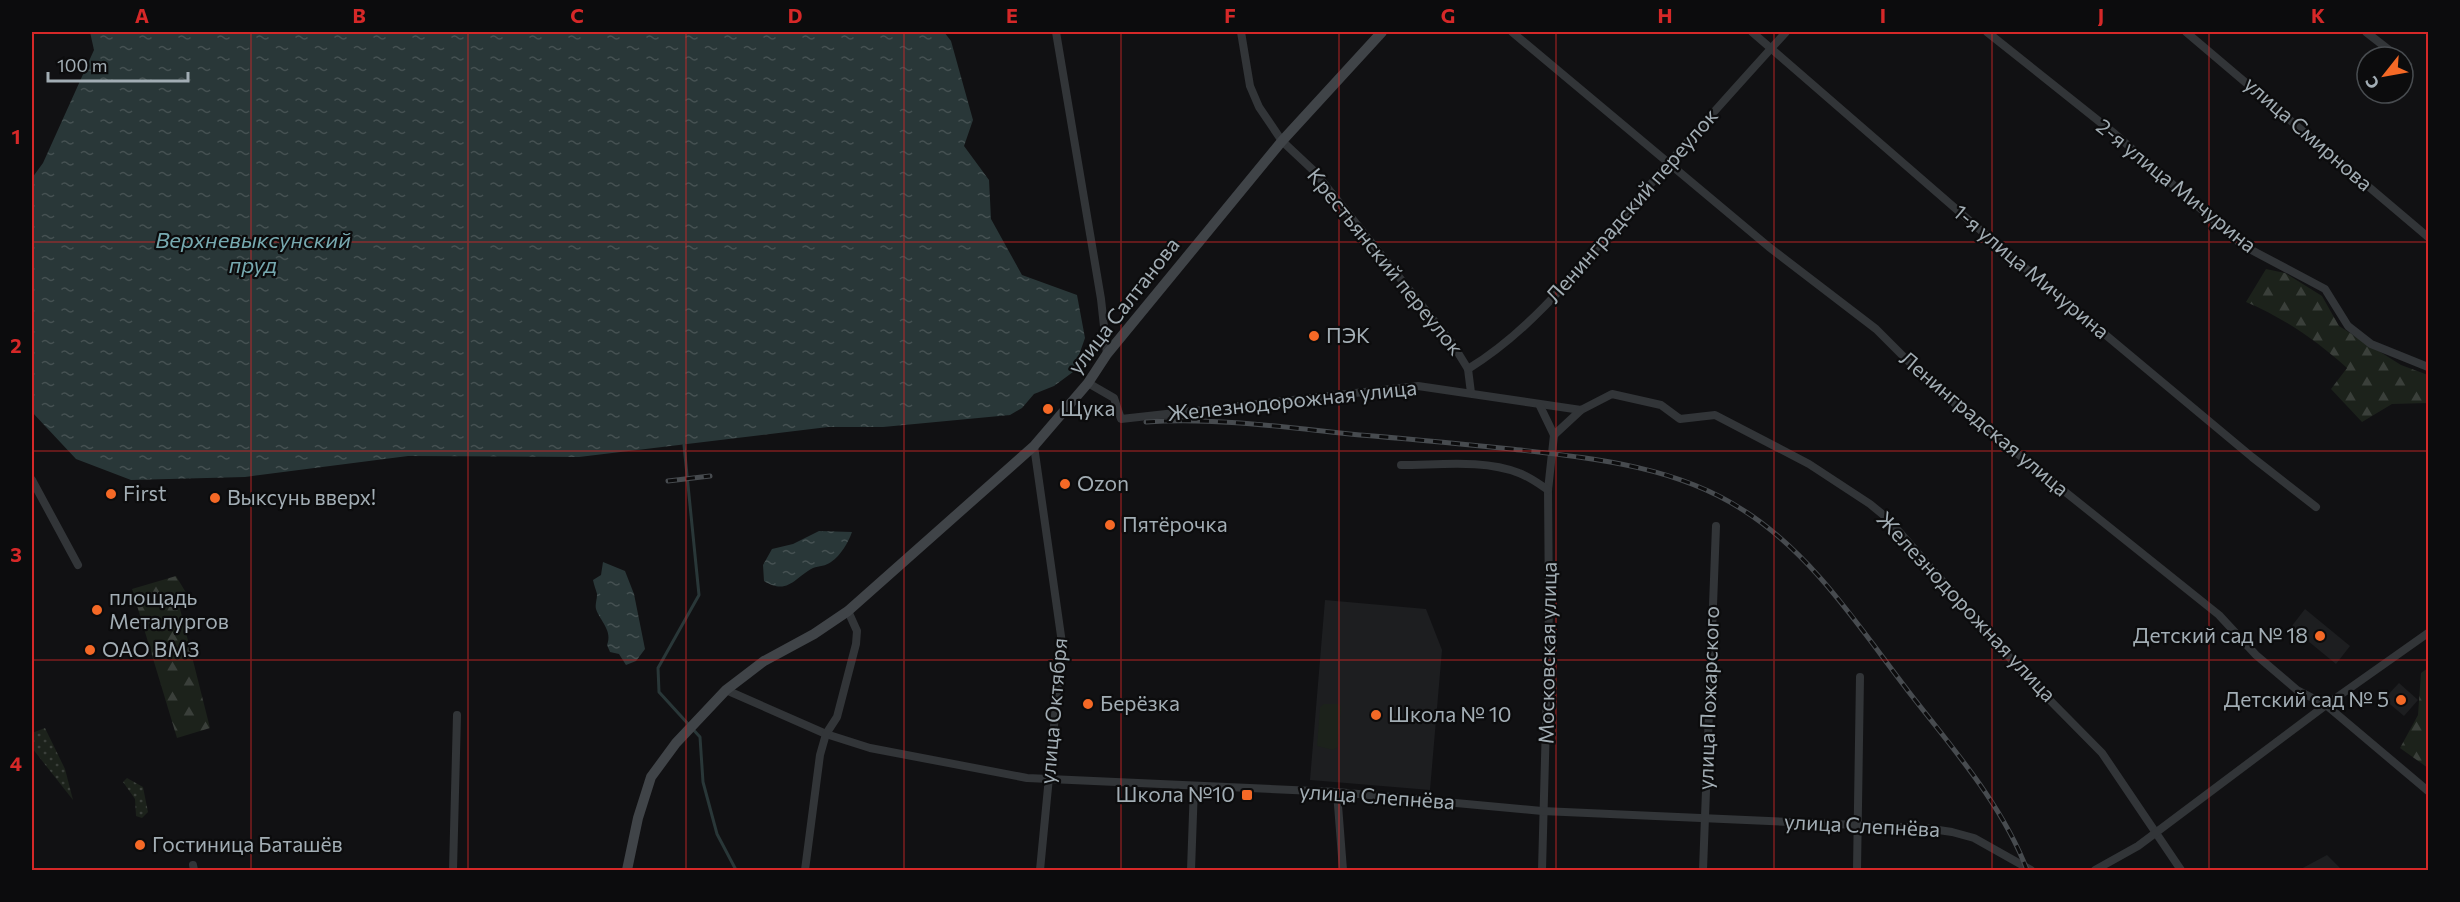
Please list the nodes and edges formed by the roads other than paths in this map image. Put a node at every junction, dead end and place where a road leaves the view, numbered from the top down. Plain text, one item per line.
1 (1056, 32) edge
2 (1241, 32) edge
3 (1382, 32) edge
4 (1512, 32) edge
5 (1752, 32) edge
6 (1786, 32) edge
7 (1987, 32) edge
8 (2186, 32) edge
9 (2366, 32) edge
10 (2383, 45) edge
11 (1771, 48) junction
12 (1282, 141) junction
13 (1668, 164) junction
14 (2428, 237) edge
15 (1107, 354) junction
16 (2428, 367) edge
17 (1468, 369) junction
18 (1088, 383) junction
19 (1471, 393) junction
20 (1540, 405) junction
21 (1581, 410) junction
22 (1554, 435) junction
23 (1034, 446) junction
24 (1401, 465) dead end
25 (32, 480) edge
26 (33, 488) edge
27 (1548, 490) junction
28 (2316, 507) dead end
29 (1716, 526) dead end
30 (78, 565) dead end
31 (848, 611) junction
32 (2428, 633) edge
33 (1860, 677) dead end
34 (726, 690) junction
35 (2326, 705) junction
36 (457, 715) dead end
37 (826, 734) junction
38 (1048, 780) junction
39 (1194, 786) junction
40 (2428, 791) edge
41 (1337, 792) junction
42 (1542, 811) junction
43 (1704, 818) junction
44 (1858, 825) junction
45 (2155, 832) junction
46 (2022, 868) edge
47 (453, 870) edge
48 (627, 870) edge
49 (806, 870) edge
50 (1040, 870) edge
51 (1191, 870) edge
52 (1343, 870) edge
53 (1542, 870) edge
54 (1703, 870) edge
55 (1857, 870) edge
56 (2031, 870) edge
57 (2095, 870) edge
58 (2181, 870) edge

1 - 15 street
2 - 12 street, Крестьянский переулок
3 - 12 main road, улица Салтанова
4 - 13 street, Ленинградская улица
5 - 11 street, 1-я улица Мичурина
6 - 11 street, Ленинградский переулок
7 - 16 street, 2-я улица Мичурина
8 - 14 street, улица Смирнова
9 - 10 street
11 - 13 street, Ленинградский переулок
11 - 28 street, 1-я улица Мичурина
12 - 15 main road, улица Салтанова
12 - 17 street, Крестьянский переулок
13 - 17 street, Ленинградский переулок
13 - 35 street, Ленинградская улица
15 - 18 main road, улица Салтанова
17 - 19 street, Крестьянский переулок
18 - 19 street, Железнодорожная улица
18 - 23 main road, улица Салтанова
19 - 20 street, Железнодорожная улица
20 - 21 street, Железнодорожная улица
20 - 22 street
21 - 22 street
21 - 45 street, Железнодорожная улица
22 - 27 street, Московская улица
23 - 31 main road, улица Салтанова
23 - 38 street, улица Октября
24 - 27 street
25 - 26 street
26 - 30 street
27 - 42 street, Московская улица
29 - 43 street, улица Пожарского
31 - 34 main road, улица Салтанова
31 - 37 street
32 - 35 street
33 - 44 street
34 - 37 street, улица Слепнёва
34 - 48 main road, улица Салтанова
35 - 40 street, Ленинградская улица
35 - 45 street
36 - 47 street
37 - 38 street, улица Слепнёва
37 - 49 street
38 - 39 street, улица Слепнёва
38 - 50 street, улица Октября
39 - 41 street, улица Слепнёва
39 - 51 street
41 - 42 street, улица Слепнёва
41 - 52 street
42 - 43 street, улица Слепнёва
42 - 53 street, Московская улица
43 - 44 street, улица Слепнёва
43 - 54 street, улица Пожарского
44 - 46 street, улица Слепнёва
44 - 55 street
45 - 57 street
45 - 58 street, Железнодорожная улица
46 - 56 street, улица Слепнёва

